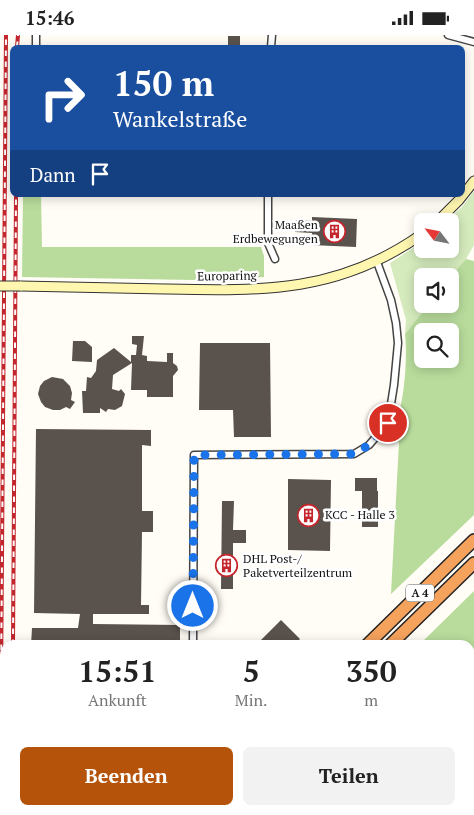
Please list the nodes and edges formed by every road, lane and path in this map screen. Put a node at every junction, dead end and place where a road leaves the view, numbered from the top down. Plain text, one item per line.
1 (448, 35) edge
2 (474, 42) edge
3 (474, 181) edge
4 (465, 192) edge
5 (268, 197) edge
6 (461, 197) edge
7 (446, 213) edge
8 (414, 239) edge
9 (275, 259) dead end
10 (377, 261) junction
11 (0, 286) edge
12 (474, 540) edge
13 (474, 563) edge
14 (193, 640) edge
15 (371, 640) edge
16 (395, 640) edge

1 - 2 street
3 - 4 street
5 - 9 street
6 - 7 street
8 - 10 street, Europaring
10 - 11 street, Europaring, bridge
10 - 14 street
12 - 15 highway, A 4
13 - 16 highway, A 4

